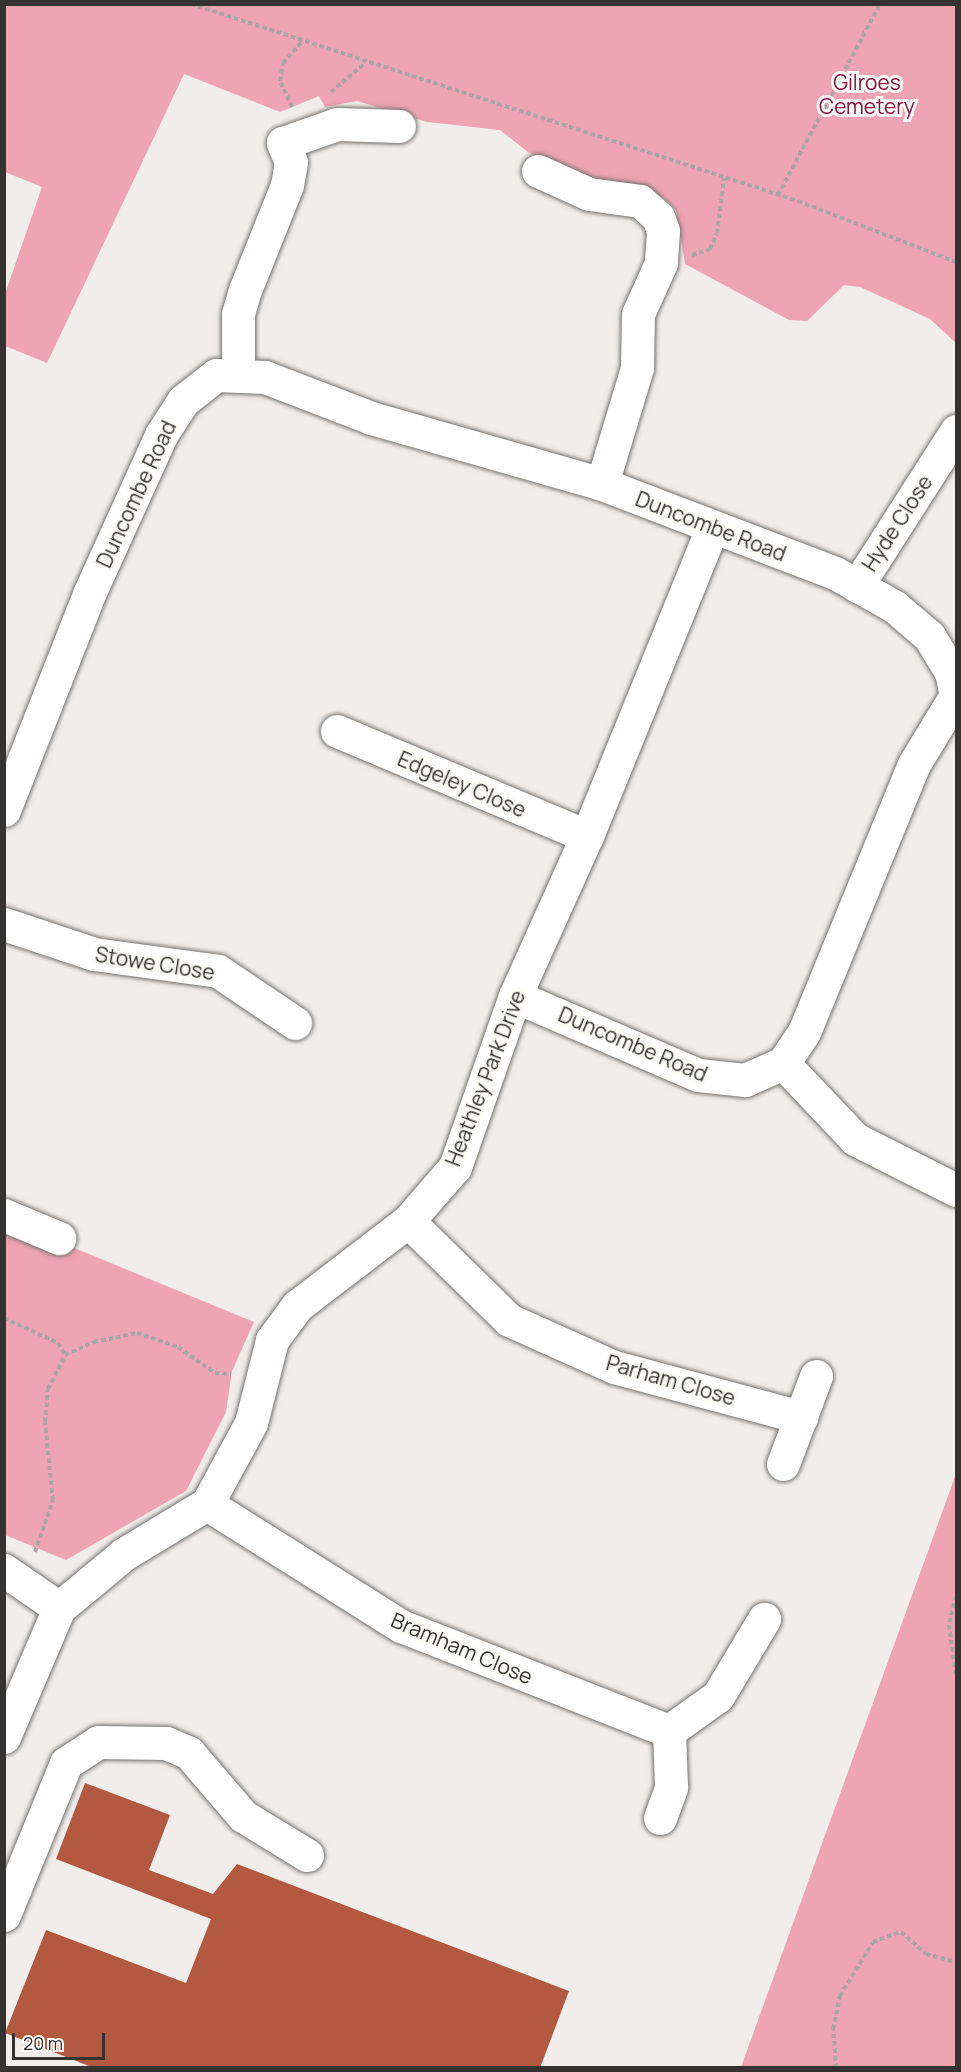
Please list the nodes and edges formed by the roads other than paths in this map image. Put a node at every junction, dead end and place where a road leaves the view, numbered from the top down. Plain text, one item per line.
1 (399, 126) dead end
2 (538, 171) dead end
3 (238, 372) junction
4 (957, 431) edge
5 (602, 484) junction
6 (712, 528) junction
7 (856, 586) junction
8 (956, 695) edge
9 (337, 731) dead end
10 (18, 734) edge
11 (4, 810) edge
12 (587, 836) junction
13 (4, 924) edge
14 (515, 996) junction
15 (295, 1023) dead end
16 (783, 1063) junction
17 (957, 1190) edge
18 (4, 1215) edge
19 (408, 1221) junction
20 (59, 1238) dead end
21 (816, 1376) dead end
22 (801, 1417) junction
23 (783, 1464) dead end
24 (207, 1504) junction
25 (14, 1574) edge
26 (59, 1608) junction
27 (765, 1619) dead end
28 (669, 1731) junction
29 (4, 1737) edge
30 (660, 1818) dead end
31 (307, 1855) dead end
32 (4, 1915) edge

1 - 3 street
2 - 5 street
3 - 5 street, Duncombe Road
3 - 10 street, Duncombe Road
4 - 7 street, Hyde Close
5 - 6 street, Duncombe Road
6 - 7 street, Duncombe Road
6 - 12 street, Heathley Park Drive
7 - 8 street, Duncombe Road
8 - 16 street, Duncombe Road
9 - 12 street, Edgeley Close
10 - 11 street, Duncombe Road
12 - 14 street, Heathley Park Drive
13 - 15 street, Stowe Close
14 - 16 street, Duncombe Road
14 - 19 street, Heathley Park Drive
16 - 17 street
18 - 20 street
19 - 22 street, Parham Close
19 - 24 street, Heathley Park Drive
21 - 22 street
22 - 23 street
24 - 26 street
24 - 28 street, Bramham Close
25 - 26 street
26 - 29 street
27 - 28 street
28 - 30 street
31 - 32 street

